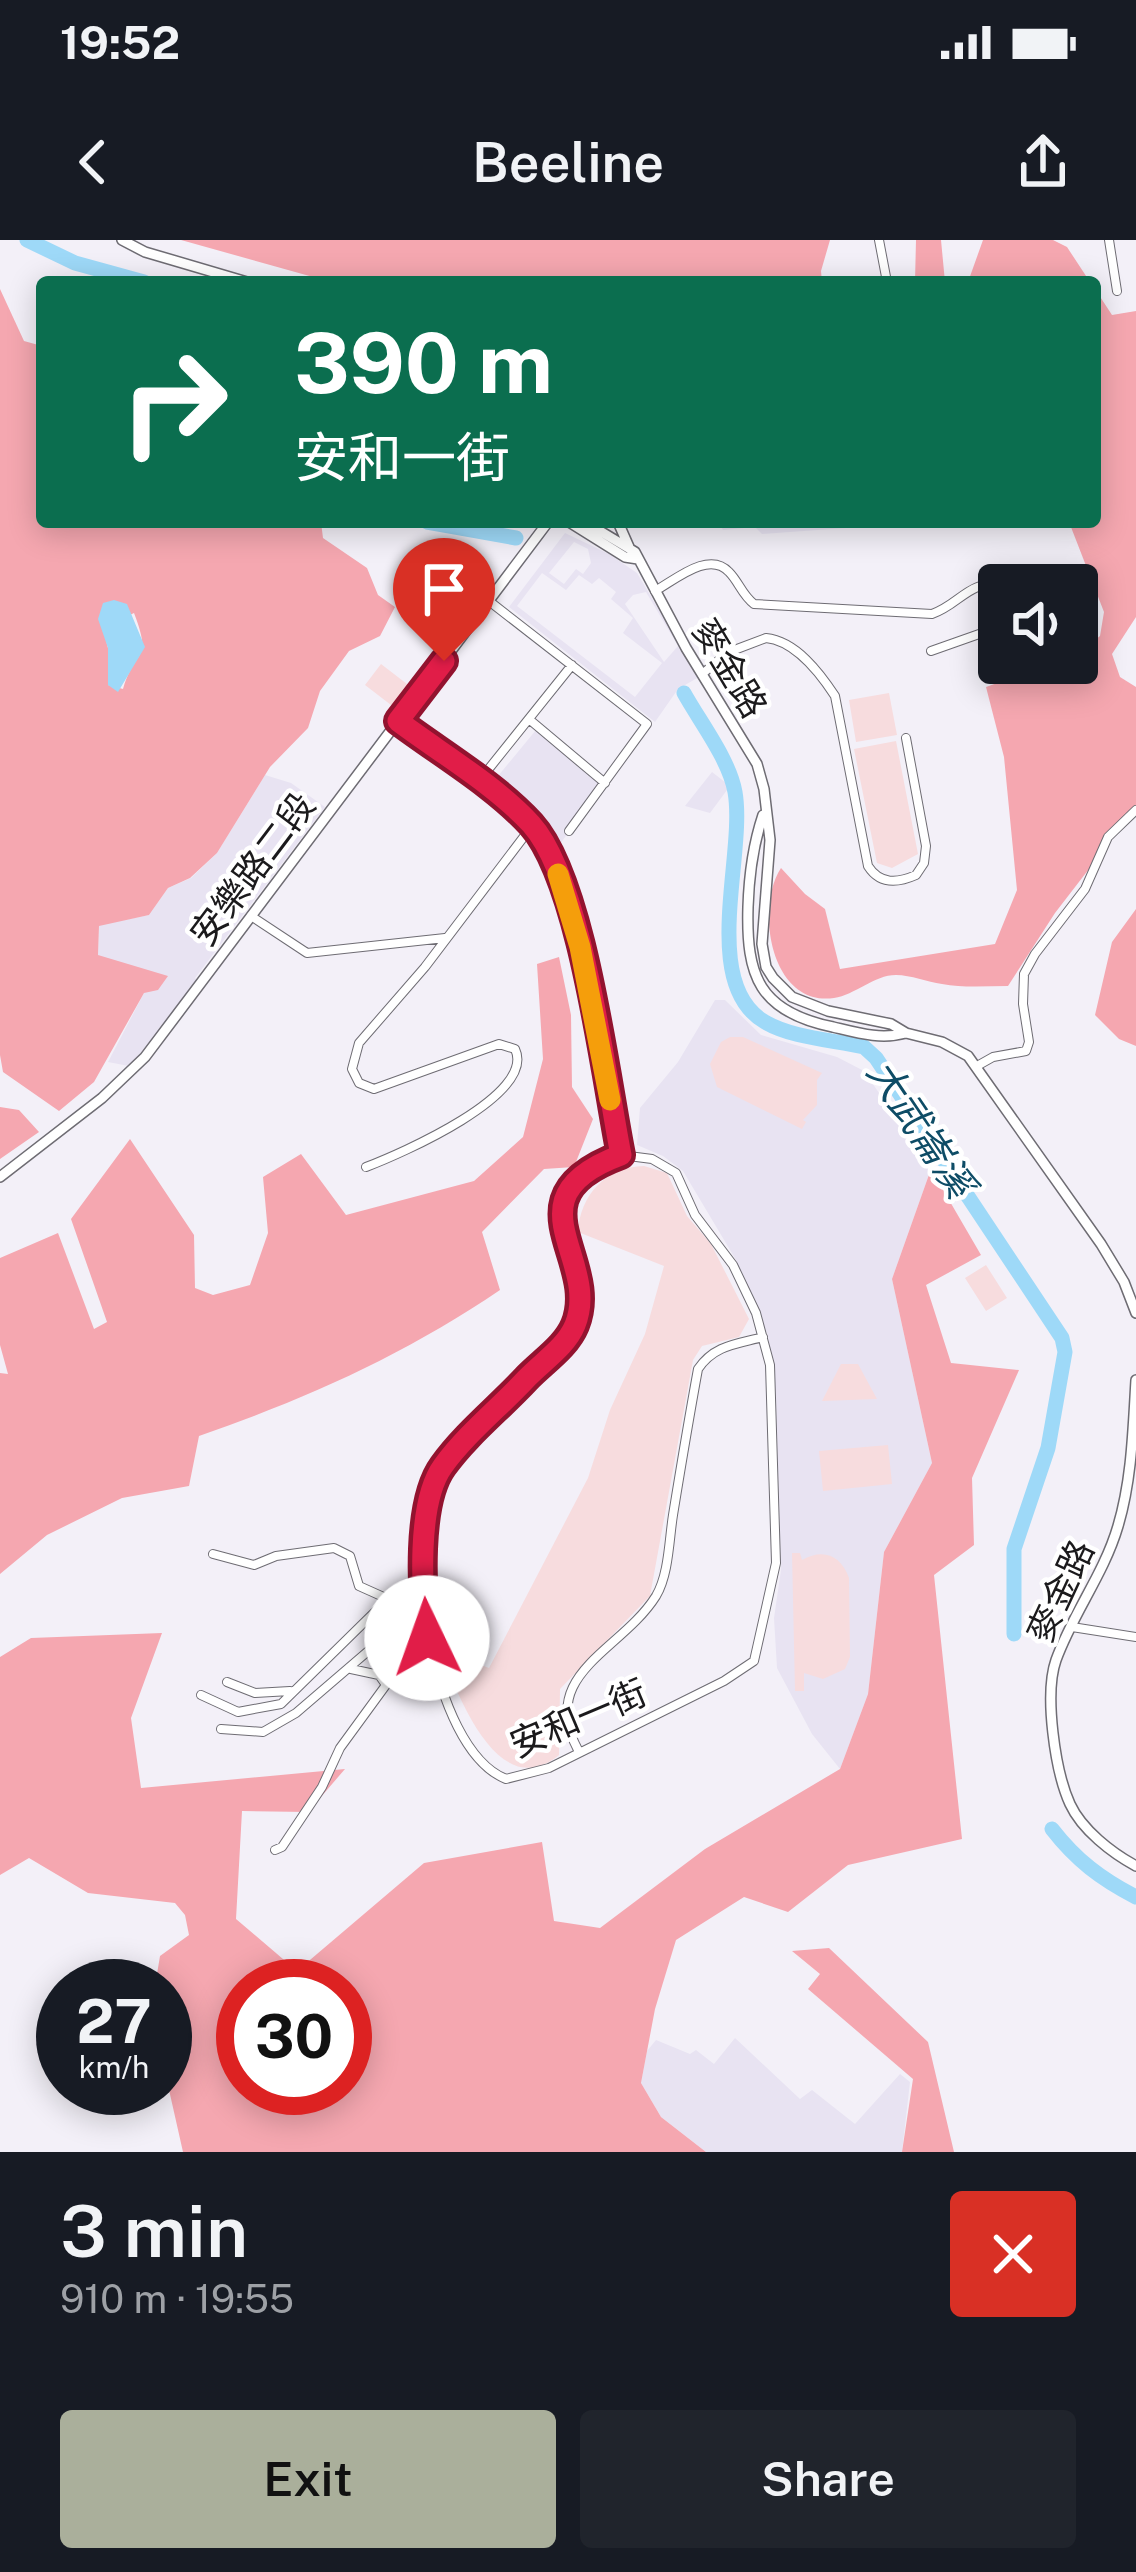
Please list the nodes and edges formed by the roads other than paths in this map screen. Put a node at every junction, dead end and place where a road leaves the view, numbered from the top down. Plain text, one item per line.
1 (122, 240) edge
2 (879, 240) edge
3 (1108, 240) edge
4 (227, 276) edge
5 (886, 276) edge
6 (1117, 291) dead end
7 (544, 528) edge
8 (579, 528) edge
9 (596, 528) edge
10 (621, 528) edge
11 (629, 547) junction
12 (638, 559) junction
13 (978, 586) edge
14 (654, 592) junction
15 (490, 602) junction
16 (978, 634) edge
17 (931, 651) dead end
18 (572, 665) junction
19 (702, 674) junction
20 (530, 720) junction
21 (398, 721) junction
22 (906, 739) dead end
23 (479, 781) junction
24 (605, 783) junction
25 (765, 808) junction
26 (1136, 810) edge
27 (532, 826) junction
28 (569, 831) dead end
29 (749, 893) junction
30 (765, 894) junction
31 (249, 915) junction
32 (446, 938) junction
33 (906, 1034) junction
34 (977, 1066) junction
35 (621, 1155) junction
36 (366, 1167) dead end
37 (0, 1177) edge
38 (1136, 1313) edge
39 (763, 1337) junction
40 (1136, 1380) edge
41 (213, 1554) dead end
42 (423, 1580) junction
43 (423, 1592) junction
44 (388, 1599) junction
45 (1072, 1627) junction
46 (1136, 1636) edge
47 (350, 1669) junction
48 (227, 1682) dead end
49 (292, 1691) junction
50 (201, 1695) dead end
51 (221, 1729) dead end
52 (578, 1752) junction
53 (275, 1850) dead end
54 (1136, 1867) edge

1 - 4 street
2 - 5 street
3 - 6 street
7 - 15 street, 安樂路二段
8 - 12 street
9 - 11 street, 麥金路
10 - 11 street
11 - 12 street, 麥金路
12 - 14 street, 麥金路
13 - 14 street
14 - 19 street, 麥金路
15 - 18 street
15 - 21 street, 安樂路二段
16 - 17 street
18 - 20 street
18 - 24 street
19 - 22 street
19 - 25 street, 麥金路
20 - 23 street
20 - 24 street
21 - 23 street
21 - 31 street, 安樂路二段
23 - 27 street
24 - 28 street
25 - 29 street, 麥金路
25 - 30 street, 麥金路
26 - 34 street
27 - 32 street
27 - 35 street
29 - 30 street
29 - 33 street, 麥金路
30 - 33 street, 麥金路
31 - 32 street
31 - 37 street, 安樂路二段
32 - 36 street
33 - 34 street, 麥金路
34 - 38 street, 麥金路
35 - 39 street, 安和一街
35 - 42 street, 安和一街
39 - 52 street
39 - 52 street, 安和一街
40 - 45 street, 麥金路
41 - 44 street
42 - 43 street, 安和一街
42 - 44 street
43 - 47 street
43 - 52 street, 安和一街
44 - 49 street
45 - 46 street
45 - 54 street, 麥金路
47 - 51 street
47 - 53 street
48 - 49 street
49 - 50 street

